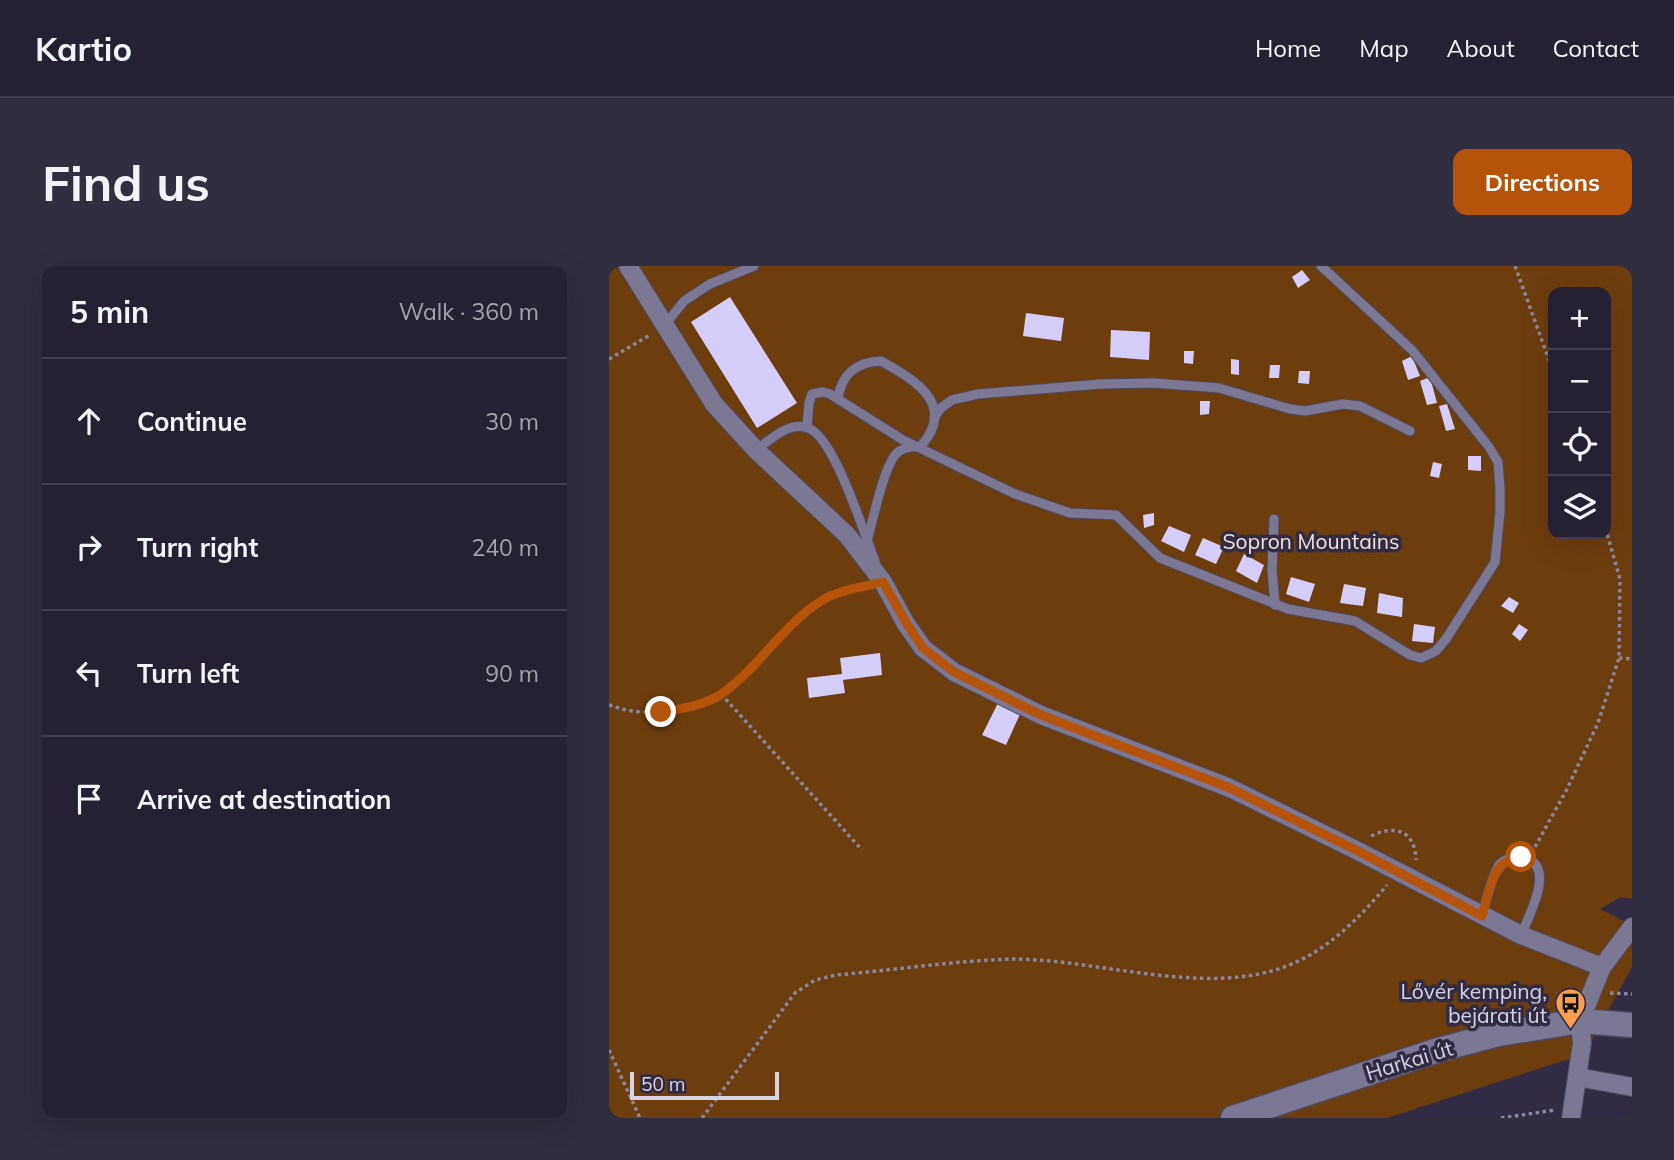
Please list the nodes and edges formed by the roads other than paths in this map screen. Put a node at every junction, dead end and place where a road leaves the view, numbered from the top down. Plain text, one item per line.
1 (628, 266) edge
2 (754, 266) edge
3 (1321, 266) edge
4 (664, 326) junction
5 (838, 399) junction
6 (934, 418) junction
7 (807, 428) junction
8 (1411, 431) dead end
9 (921, 447) junction
10 (756, 450) junction
11 (1274, 519) dead end
12 (867, 541) junction
13 (883, 582) junction
14 (1275, 605) junction
15 (1482, 916) junction
16 (1632, 927) edge
17 (1521, 935) junction
18 (1602, 967) junction
19 (1580, 1021) junction
20 (1632, 1025) edge
21 (1577, 1077) junction
22 (1632, 1087) edge
23 (1280, 1110) edge
24 (1571, 1113) edge
25 (1233, 1118) edge

1 - 4 street
2 - 4 lane
3 - 14 lane
4 - 10 street
5 - 6 lane
5 - 7 lane
5 - 9 lane
6 - 8 lane
6 - 9 lane
7 - 10 lane
7 - 12 lane
9 - 12 lane
9 - 14 lane
10 - 13 street
11 - 14 lane
12 - 13 lane
13 - 15 street
15 - 17 street
15 - 17 lane
16 - 18 street
17 - 18 street
18 - 19 street
19 - 20 main road, Harkai út
19 - 21 street
19 - 23 main road, Harkai út
21 - 22 street
21 - 24 street
23 - 25 main road, Harkai út

